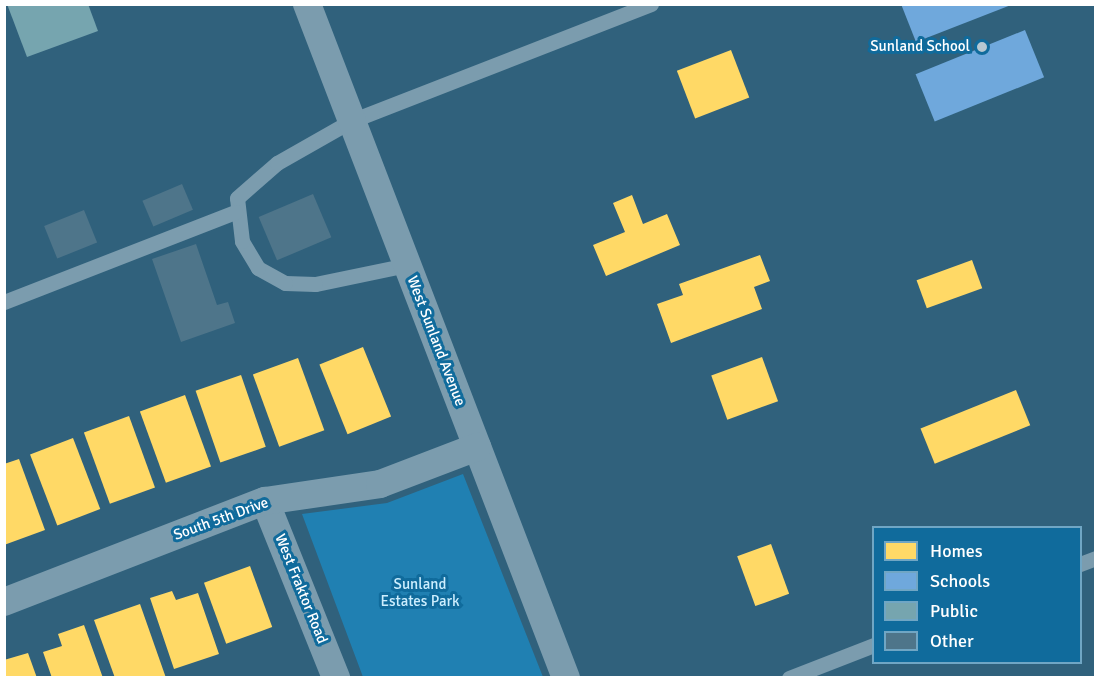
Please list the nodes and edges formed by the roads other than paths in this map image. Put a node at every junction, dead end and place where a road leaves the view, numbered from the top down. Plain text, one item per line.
1 (307, 4) edge
2 (651, 4) edge
3 (351, 121) junction
4 (235, 212) junction
5 (407, 265) junction
6 (4, 302) edge
7 (477, 447) junction
8 (265, 501) junction
9 (4, 602) edge
10 (872, 645) edge
11 (336, 678) edge
12 (566, 678) edge
13 (789, 678) edge

1 - 3 street, West Sunland Avenue
2 - 3 lane
3 - 4 lane
3 - 5 street, West Sunland Avenue
4 - 5 lane
4 - 6 lane
5 - 7 street, West Sunland Avenue
7 - 8 street, South 5th Drive
7 - 12 street, West Sunland Avenue
8 - 9 street, South 5th Drive
8 - 11 street, West Fraktor Road
10 - 13 lane

